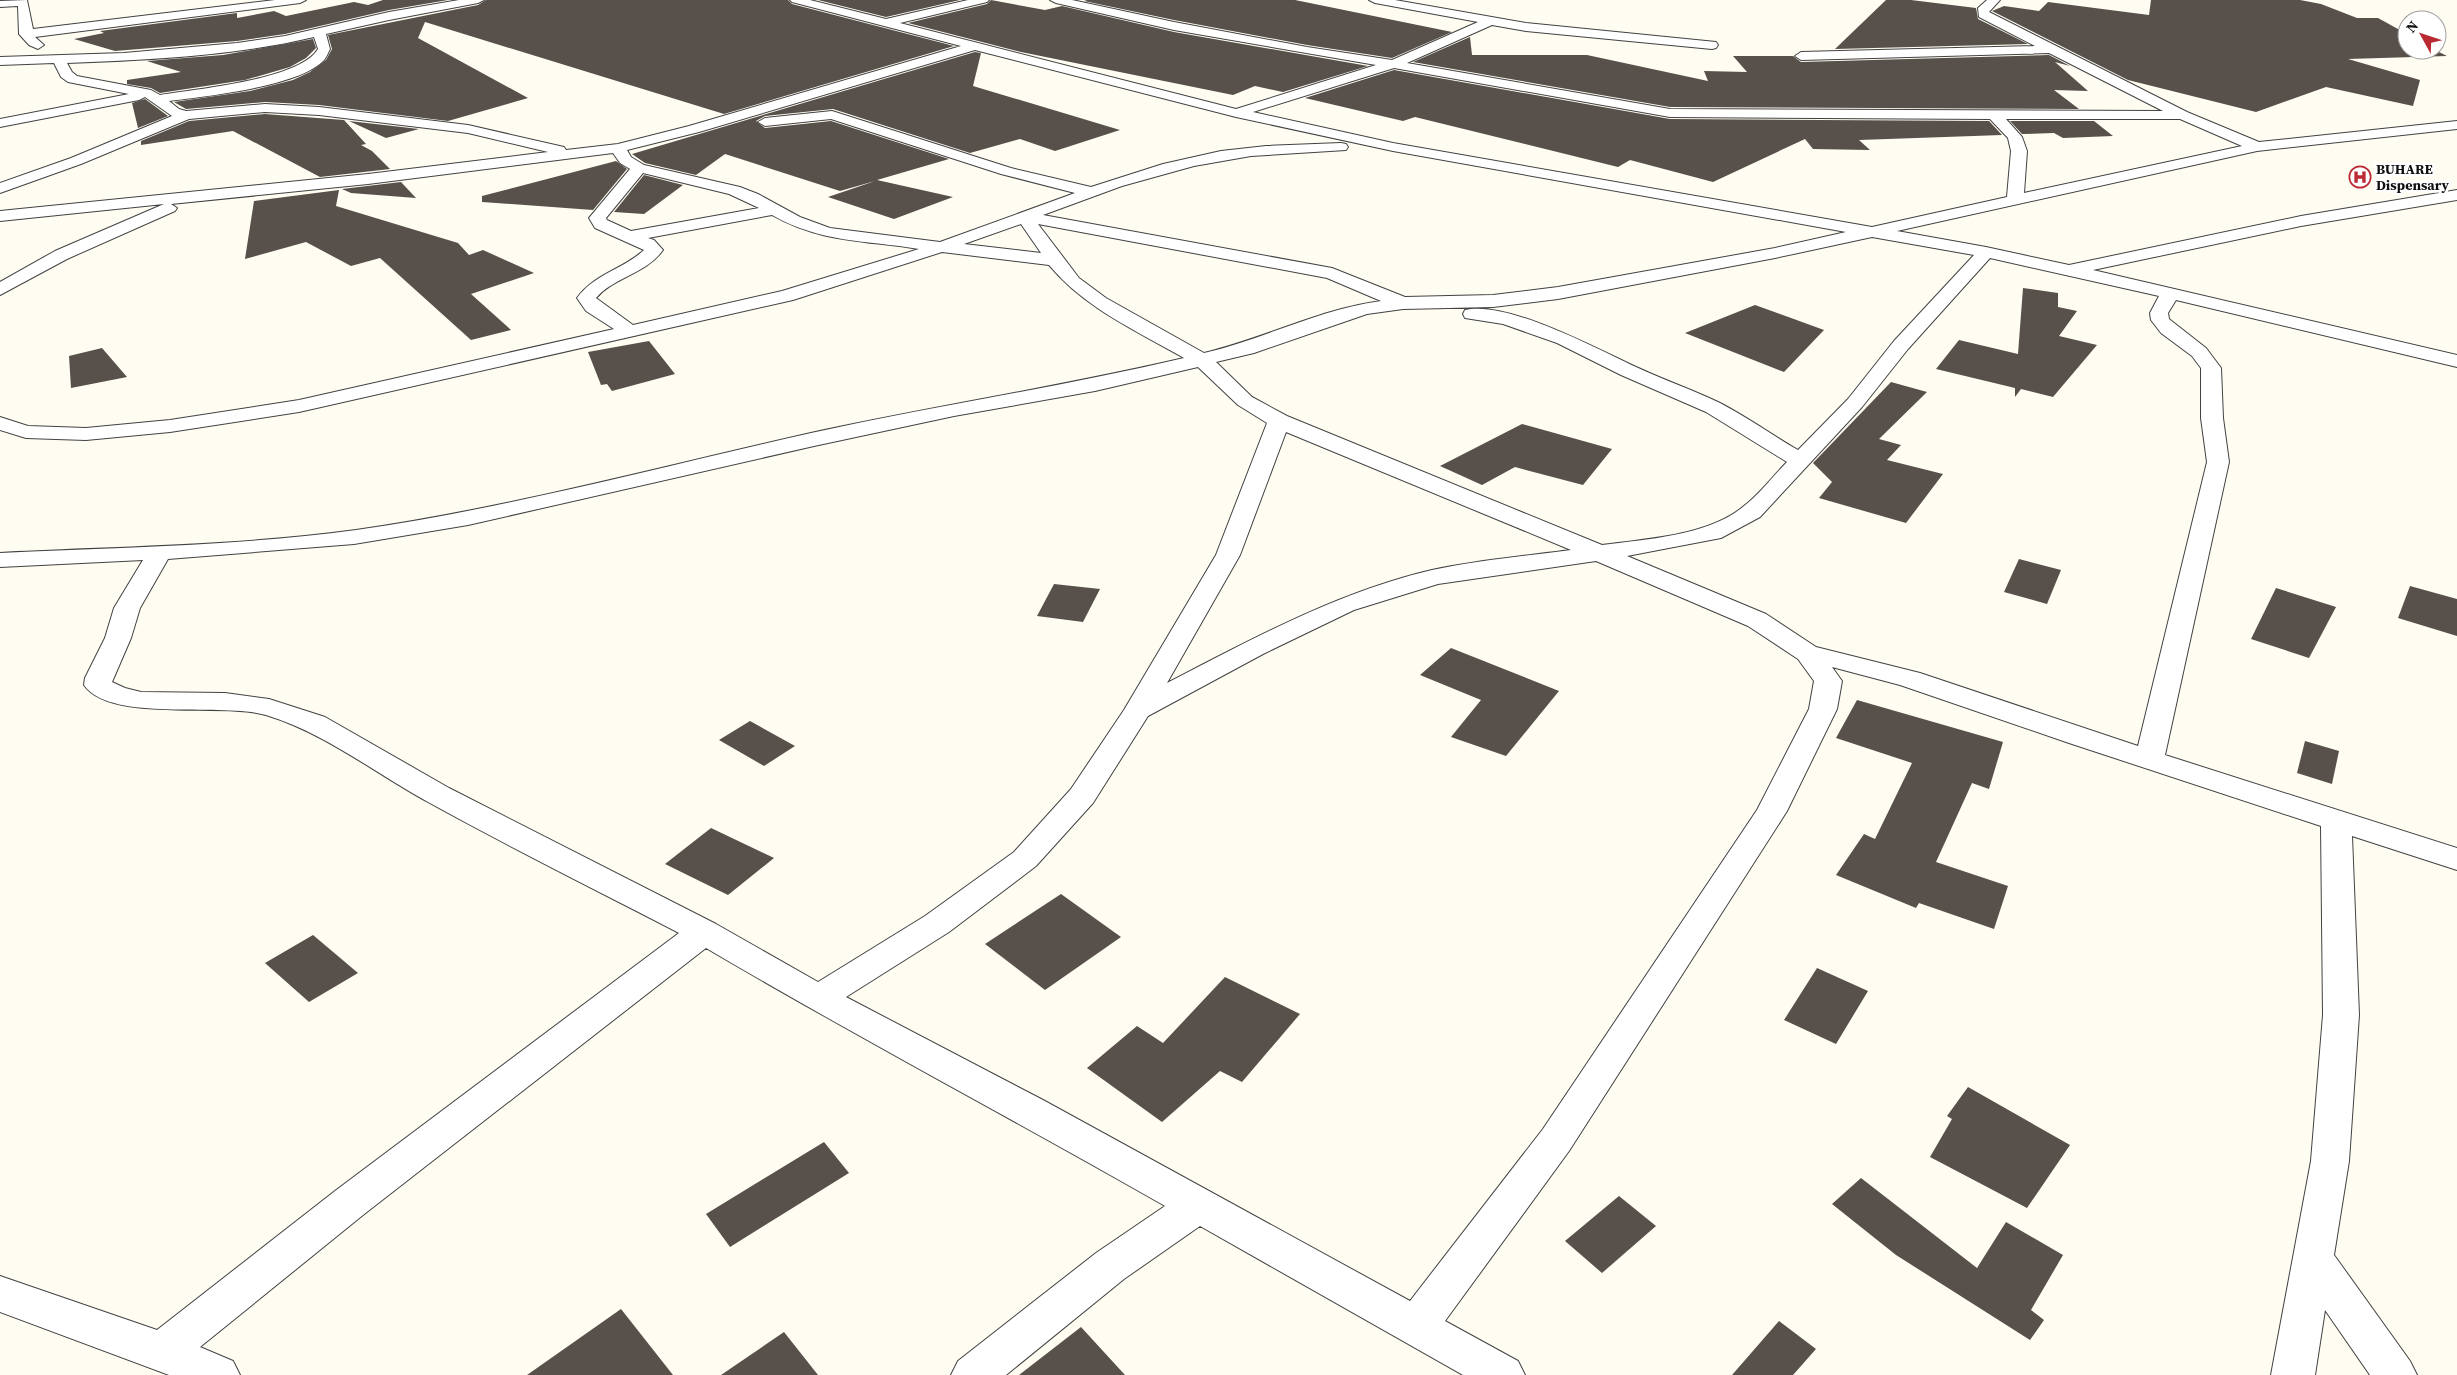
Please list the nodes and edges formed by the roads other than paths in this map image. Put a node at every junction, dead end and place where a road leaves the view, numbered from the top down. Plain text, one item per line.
1 (300, 0) edge
2 (460, 0) edge
3 (478, 0) edge
4 (796, 0) edge
5 (984, 0) edge
6 (1056, 0) edge
7 (1375, 0) edge
8 (1994, 0) edge
9 (25, 1) edge
10 (436, 7) junction
11 (3, 9) edge
12 (1490, 21) junction
13 (885, 23) junction
14 (320, 33) junction
15 (25, 34) junction
16 (1712, 45) dead end
17 (976, 46) junction
18 (2052, 49) junction
19 (1801, 56) dead end
20 (62, 59) junction
21 (0, 61) edge
22 (1394, 64) junction
23 (154, 96) junction
24 (782, 104) junction
25 (1236, 114) junction
26 (1993, 114) junction
27 (186, 115) junction
28 (832, 115) junction
29 (2182, 115) junction
30 (0, 123) edge
31 (2457, 125) edge
32 (694, 129) junction
33 (1393, 147) junction
34 (2257, 147) junction
35 (618, 148) junction
36 (574, 154) junction
37 (639, 168) junction
38 (0, 188) edge
39 (1088, 191) junction
40 (2457, 195) edge
41 (191, 198) junction
42 (2015, 201) junction
43 (773, 210) junction
44 (0, 216) edge
45 (1024, 217) junction
46 (1874, 232) junction
47 (630, 236) junction
48 (941, 247) junction
49 (1986, 252) junction
50 (1054, 260) junction
51 (2069, 270) junction
52 (0, 290) edge
53 (2170, 292) junction
54 (1403, 303) junction
55 (628, 330) junction
56 (1202, 360) junction
57 (2457, 362) edge
58 (1280, 421) junction
59 (0, 423) edge
60 (1801, 460) junction
61 (160, 552) junction
62 (1597, 552) junction
63 (0, 560) edge
64 (1807, 653) junction
65 (1138, 710) junction
66 (2150, 759) junction
67 (2336, 820) junction
68 (2457, 859) edge
69 (704, 932) junction
70 (818, 998) junction
71 (1198, 1205) junction
72 (2313, 1258) junction
73 (0, 1294) edge
74 (1417, 1325) junction
75 (162, 1352) junction
76 (218, 1375) edge
77 (973, 1375) edge
78 (1504, 1375) edge
79 (2293, 1375) edge
80 (2396, 1375) edge

1 - 15 street
2 - 10 street
3 - 10 street
4 - 13 street
5 - 13 street
6 - 22 street
7 - 12 street
8 - 18 street
9 - 11 street
9 - 15 street
10 - 14 street
12 - 16 street
12 - 22 street
13 - 17 street
14 - 20 street
14 - 23 street
15 - 20 street
17 - 24 street
17 - 25 street
18 - 19 street
18 - 29 street
20 - 21 street
20 - 23 street
22 - 25 street
22 - 26 street
23 - 27 street
23 - 30 street
24 - 28 street
24 - 32 street
25 - 33 street
26 - 29 street
26 - 42 street
27 - 36 street
27 - 38 street
28 - 32 street
28 - 39 street
29 - 34 street
31 - 34 street
32 - 35 street
33 - 39 street
33 - 46 street
34 - 42 street
35 - 36 street
35 - 37 street
36 - 41 street
37 - 43 street
37 - 47 street
39 - 45 street
40 - 51 street
41 - 44 street
41 - 52 street
42 - 46 street
43 - 47 street
43 - 48 street
45 - 48 street
45 - 50 street
45 - 54 street
46 - 49 street
46 - 54 street
47 - 55 street
48 - 50 street
48 - 55 street
49 - 51 street
49 - 60 street
50 - 56 street
51 - 53 street
53 - 57 street
53 - 66 street
54 - 56 street
54 - 60 street
55 - 59 street
56 - 58 street
56 - 61 street
58 - 62 street
58 - 65 street
60 - 62 street
61 - 63 street
61 - 69 street
62 - 64 street
62 - 65 street
64 - 66 street
64 - 74 street
65 - 70 street
66 - 67 street
67 - 68 street
67 - 72 street
69 - 70 street
69 - 75 street
70 - 71 street
71 - 74 street
71 - 77 street
72 - 79 street
72 - 80 street
73 - 75 street
74 - 78 street
75 - 76 street

